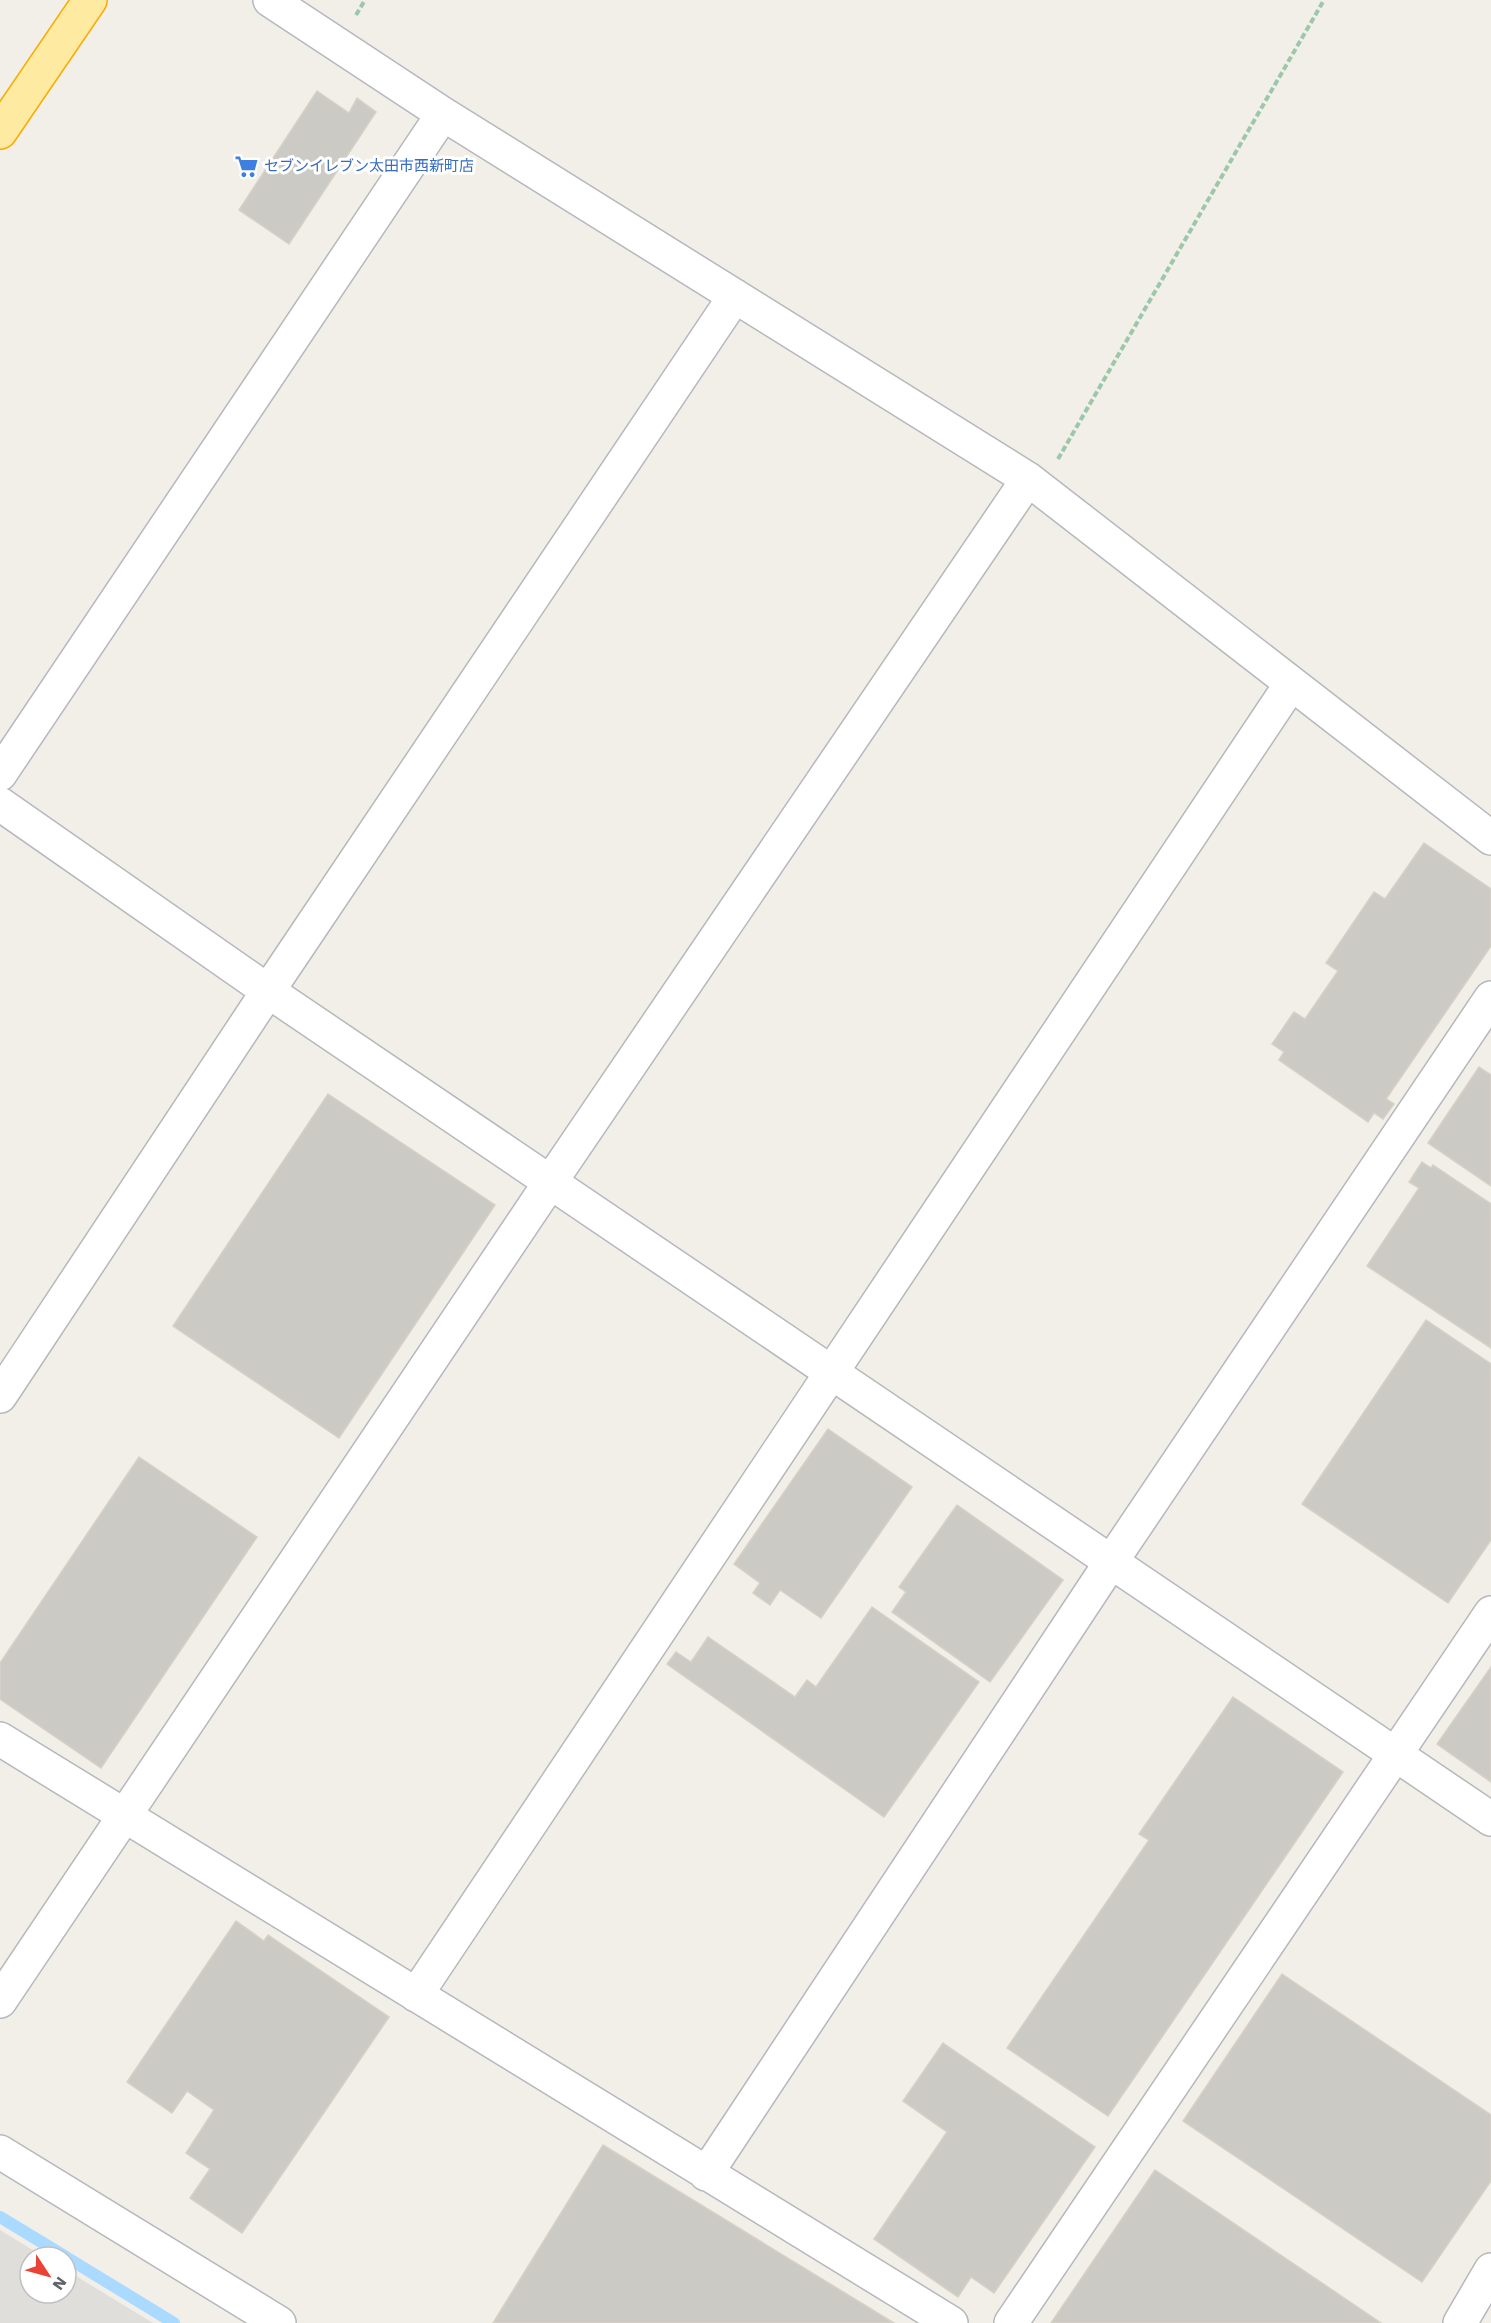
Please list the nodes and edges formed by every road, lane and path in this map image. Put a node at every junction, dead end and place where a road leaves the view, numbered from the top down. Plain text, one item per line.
1 (90, 0) edge
2 (270, 0) edge
3 (1324, 0) edge
4 (443, 114) junction
5 (0, 132) edge
6 (735, 296) junction
7 (1034, 484) junction
8 (1291, 684) junction
9 (0, 774) edge
10 (0, 804) edge
11 (1491, 838) edge
12 (268, 990) junction
13 (1491, 998) edge
14 (551, 1181) junction
15 (831, 1372) junction
16 (0, 1396) edge
17 (1111, 1562) junction
18 (1491, 1613) edge
19 (0, 1738) edge
20 (1395, 1754) junction
21 (125, 1815) junction
22 (1491, 1819) edge
23 (416, 1995) junction
24 (0, 2001) edge
25 (0, 2152) edge
26 (706, 2174) junction
27 (1491, 2270) edge
28 (279, 2323) edge
29 (951, 2323) edge
30 (1011, 2323) edge
31 (1460, 2323) edge

1 - 5 highway
2 - 4 street
3 - 7 path
4 - 6 street
4 - 9 street
6 - 7 street
6 - 12 street
7 - 8 street
7 - 14 street
8 - 11 street
8 - 15 street
10 - 12 street
12 - 14 street
12 - 16 street
13 - 17 street
14 - 15 street
14 - 21 street
15 - 17 street
15 - 23 street
17 - 20 street
17 - 26 street
18 - 20 street
19 - 21 street
20 - 22 street
20 - 30 street
21 - 23 street
21 - 24 street
23 - 26 street
25 - 28 street
26 - 29 street
27 - 31 street

